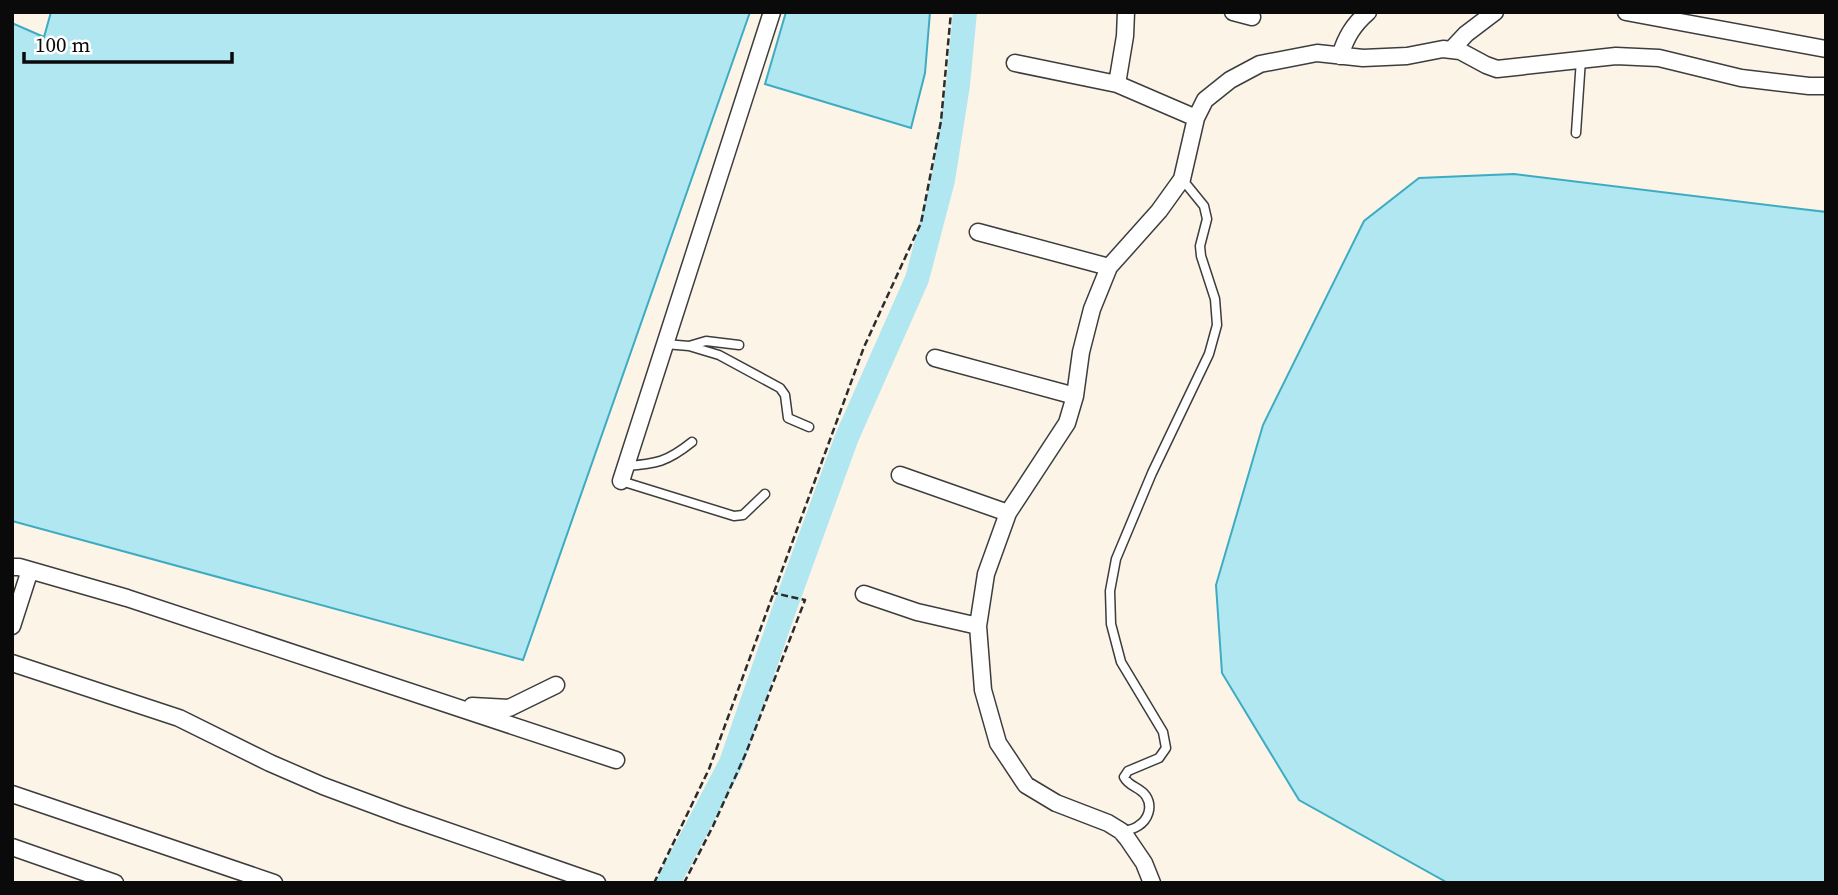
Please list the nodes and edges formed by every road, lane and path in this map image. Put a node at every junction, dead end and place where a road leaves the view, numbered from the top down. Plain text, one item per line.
1 (772, 12) edge
2 (951, 12) edge
3 (1126, 12) edge
4 (1233, 12) edge
5 (1368, 12) edge
6 (1495, 12) edge
7 (1626, 12) edge
8 (1252, 17) dead end
9 (1826, 49) edge
10 (1451, 50) junction
11 (1340, 56) junction
12 (1581, 59) junction
13 (1015, 63) dead end
14 (1117, 84) junction
15 (1826, 86) edge
16 (1196, 118) junction
17 (1576, 133) dead end
18 (1182, 179) junction
19 (978, 232) dead end
20 (1109, 267) junction
21 (665, 344) junction
22 (739, 345) dead end
23 (689, 346) junction
24 (935, 358) dead end
25 (1075, 396) junction
26 (809, 427) dead end
27 (692, 442) dead end
28 (623, 473) junction
29 (900, 475) dead end
30 (765, 494) dead end
31 (1008, 513) junction
32 (12, 567) edge
33 (30, 570) junction
34 (774, 593) junction
35 (864, 594) dead end
36 (12, 626) edge
37 (978, 626) junction
38 (12, 663) edge
39 (556, 685) dead end
40 (452, 705) junction
41 (615, 760) dead end
42 (12, 794) edge
43 (1121, 831) junction
44 (12, 847) edge
45 (114, 883) edge
46 (274, 883) edge
47 (597, 883) edge
48 (654, 883) edge
49 (684, 883) edge
50 (1152, 883) edge

1 - 21 street
2 - 34 path
3 - 14 street
4 - 8 street
5 - 11 street
6 - 10 street
7 - 9 street
10 - 11 street
10 - 12 street
11 - 16 street
12 - 15 street
12 - 17 lane
13 - 14 street
14 - 16 street
16 - 18 street
18 - 20 street
18 - 43 lane
19 - 20 street
20 - 25 street
21 - 23 lane
21 - 28 street
22 - 23 lane
23 - 26 lane
24 - 25 street
25 - 31 street
27 - 28 lane
28 - 30 lane
29 - 31 street
31 - 37 street
32 - 33 street
33 - 36 street
33 - 40 street
34 - 48 path
34 - 49 path
35 - 37 street
37 - 43 street
38 - 47 street
39 - 40 street
40 - 41 street
42 - 46 street
43 - 50 street
44 - 45 street

